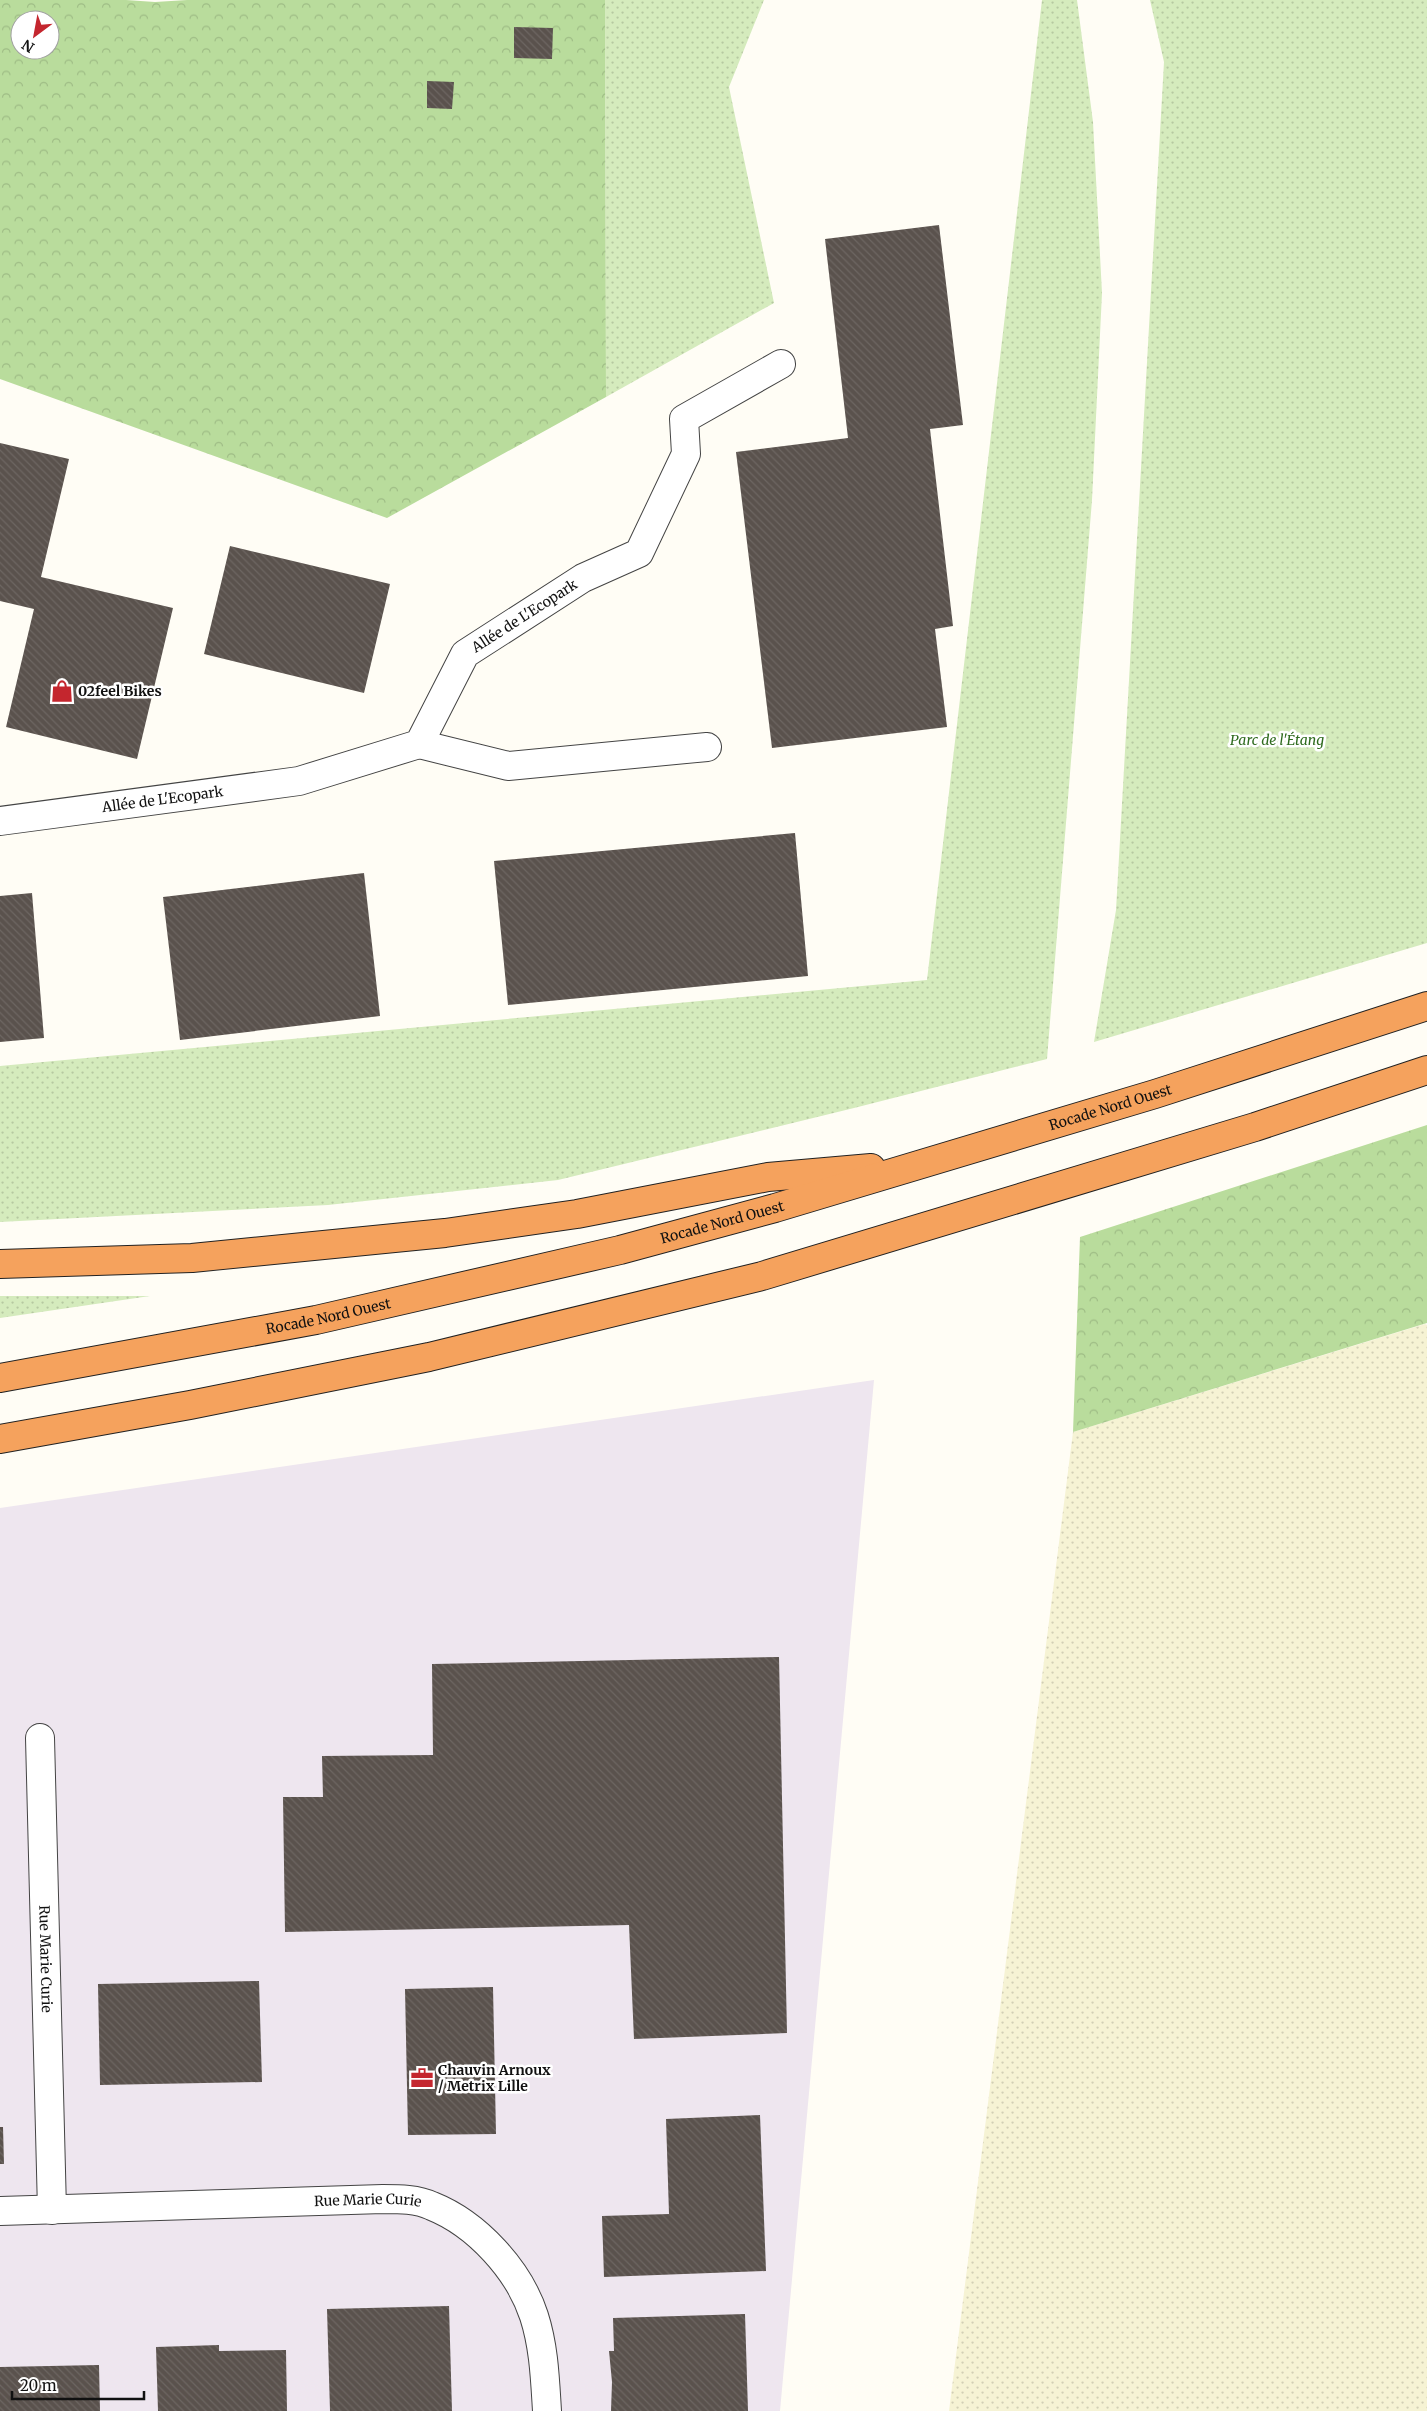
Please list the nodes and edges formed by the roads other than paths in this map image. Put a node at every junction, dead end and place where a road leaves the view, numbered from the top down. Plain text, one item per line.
1 (781, 364) dead end
2 (419, 744) junction
3 (707, 746) dead end
4 (0, 821) edge
5 (1427, 1006) edge
6 (1427, 1070) edge
7 (923, 1164) junction
8 (0, 1264) edge
9 (0, 1378) edge
10 (0, 1439) edge
11 (40, 1738) dead end
12 (52, 2210) junction
13 (0, 2211) edge
14 (547, 2411) edge

1 - 2 street, Allée de L'Ecopark
2 - 3 street
2 - 4 street, Allée de L'Ecopark
5 - 7 highway, Rocade Nord Ouest
6 - 10 highway
7 - 8 highway
7 - 9 highway, Rocade Nord Ouest
11 - 12 street, Rue Marie Curie
12 - 13 street, Rue Marie Curie
12 - 14 street, Rue Marie Curie

